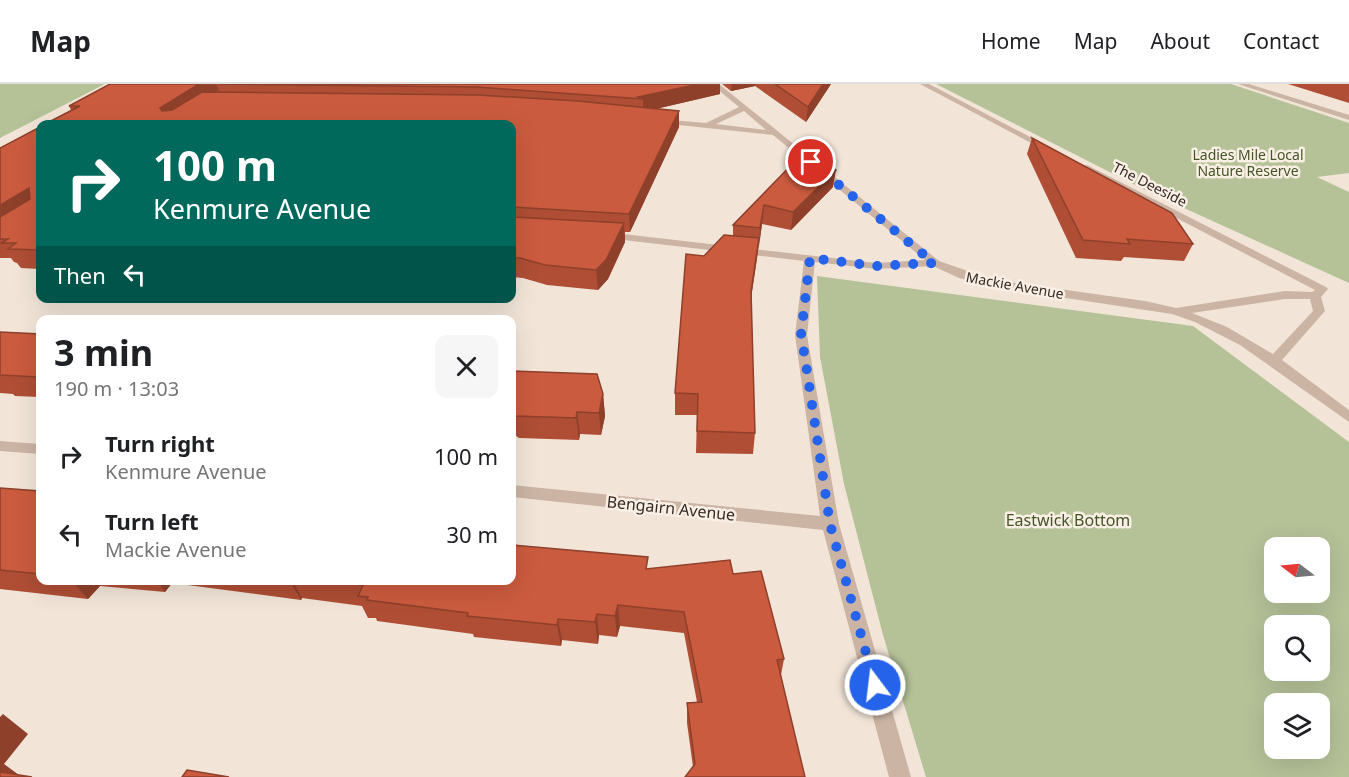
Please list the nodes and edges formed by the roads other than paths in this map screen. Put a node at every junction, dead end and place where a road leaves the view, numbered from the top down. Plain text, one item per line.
1 (715, 84) edge
2 (924, 84) edge
3 (1242, 84) edge
4 (744, 108) junction
5 (1349, 118) edge
6 (649, 120) edge
7 (707, 126) junction
8 (776, 133) junction
9 (1060, 154) edge
10 (1081, 165) edge
11 (597, 235) edge
12 (810, 258) junction
13 (934, 263) junction
14 (1316, 296) junction
15 (1175, 311) junction
16 (1275, 360) junction
17 (1349, 417) edge
18 (0, 446) edge
19 (36, 449) edge
20 (516, 491) edge
21 (830, 524) junction
22 (900, 777) edge

1 - 4 street, Mackie Avenue
2 - 9 street
3 - 5 street
4 - 7 street
4 - 8 street, Mackie Avenue
6 - 7 street
7 - 8 street
8 - 13 street, Mackie Avenue
10 - 14 street, The Deeside
11 - 12 street
12 - 13 street
12 - 21 street
13 - 15 street, Mackie Avenue
14 - 15 street
14 - 16 street
15 - 16 street, Mackie Avenue
16 - 17 street, Mackie Avenue
18 - 19 street
20 - 21 street, Bengairn Avenue
21 - 22 street

